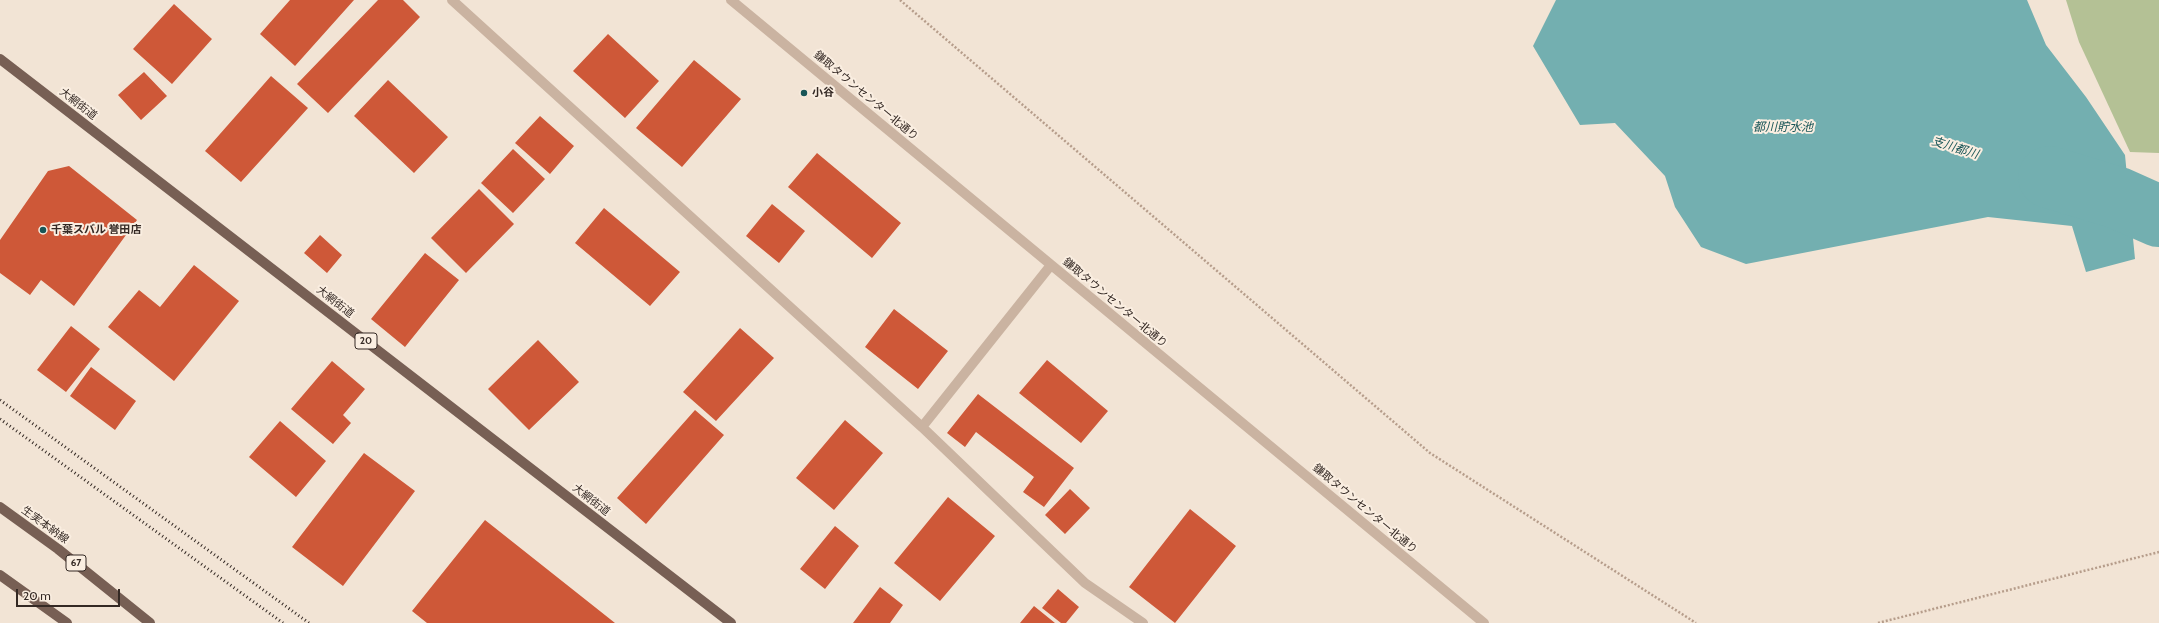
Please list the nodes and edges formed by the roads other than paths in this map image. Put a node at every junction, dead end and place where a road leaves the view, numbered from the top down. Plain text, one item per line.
1 (452, 0) edge
2 (731, 0) edge
3 (0, 59) edge
4 (1051, 266) junction
5 (922, 427) junction
6 (0, 507) edge
7 (0, 574) edge
8 (66, 623) edge
9 (150, 623) edge
10 (731, 623) edge
11 (1143, 623) edge
12 (1484, 623) edge

1 - 5 street
2 - 4 street, 鎌取タウンセンター北通り
3 - 10 main road, 大網街道 / 20
4 - 5 street
4 - 12 street, 鎌取タウンセンター北通り
5 - 11 street
6 - 9 main road, 生実本納線 / 67
7 - 8 main road

